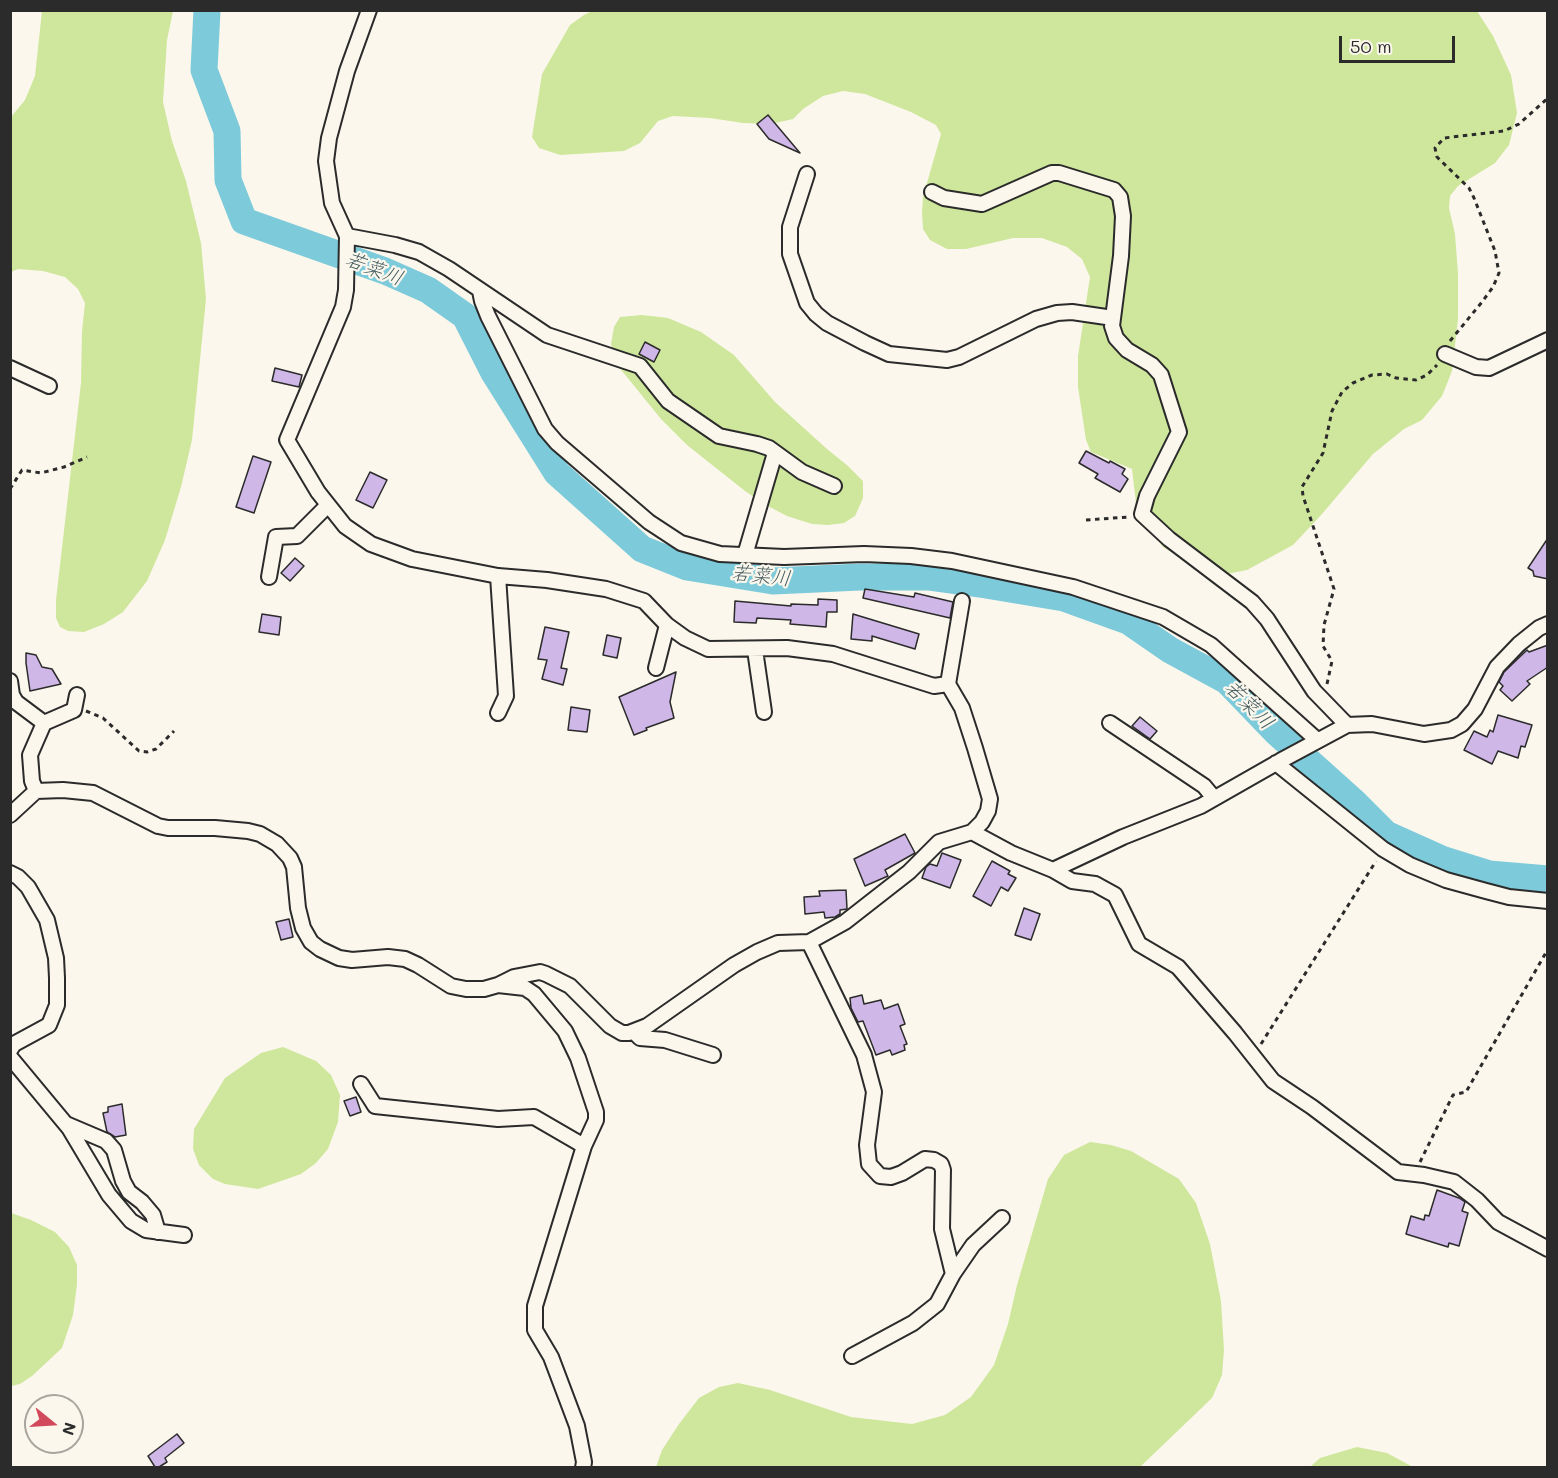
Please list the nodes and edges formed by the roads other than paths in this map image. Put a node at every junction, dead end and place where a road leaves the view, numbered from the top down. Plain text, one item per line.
1 (369, 10) edge
2 (807, 174) dead end
3 (932, 192) dead end
4 (347, 240) junction
5 (480, 291) junction
6 (1113, 318) junction
7 (1548, 340) edge
8 (1445, 354) road end
9 (10, 368) edge
10 (49, 386) dead end
11 (776, 453) junction
12 (834, 486) dead end
13 (328, 505) junction
14 (744, 555) junction
15 (498, 576) junction
16 (269, 577) dead end
17 (962, 601) dead end
18 (1548, 624) edge
19 (667, 625) junction
20 (755, 650) junction
21 (656, 668) dead end
22 (10, 681) edge
23 (948, 684) junction
24 (77, 701) road end
25 (764, 712) dead end
26 (498, 713) dead end
27 (45, 723) junction
28 (1110, 723) dead end
29 (1347, 725) junction
30 (1314, 742) junction
31 (1278, 762) junction
32 (36, 792) junction
33 (1214, 798) junction
34 (10, 816) edge
35 (972, 832) junction
36 (1053, 870) junction
37 (10, 873) edge
38 (1548, 901) edge
39 (809, 942) junction
40 (498, 985) junction
41 (634, 1032) junction
42 (10, 1050) edge
43 (713, 1055) dead end
44 (10, 1057) edge
45 (361, 1084) dead end
46 (65, 1124) junction
47 (584, 1146) junction
48 (1002, 1218) dead end
49 (158, 1232) junction
50 (184, 1235) dead end
51 (1548, 1249) edge
52 (953, 1274) junction
53 (852, 1356) dead end
54 (583, 1467) edge

1 - 4 street
2 - 6 street
3 - 6 street
4 - 5 street
4 - 13 street
5 - 11 street
5 - 14 street
6 - 29 street
7 - 8 street
9 - 10 street
11 - 12 street
11 - 14 street
13 - 15 street
13 - 16 street
14 - 30 street
15 - 19 street
15 - 26 street
17 - 23 street
18 - 29 street
19 - 20 street
19 - 21 street
20 - 23 street
20 - 25 street
22 - 27 street
23 - 35 street
24 - 27 street
27 - 32 street
28 - 33 street
29 - 30 street
30 - 31 street
31 - 33 street
31 - 38 street
32 - 34 street
32 - 40 street
33 - 36 street
35 - 36 street
35 - 39 street
36 - 51 street
37 - 42 street
39 - 41 street
39 - 52 street
40 - 41 street
40 - 47 street
41 - 43 street
44 - 46 street
45 - 47 street
46 - 49 street
46 - 49 street
47 - 54 street
48 - 52 street
49 - 50 street
52 - 53 street

